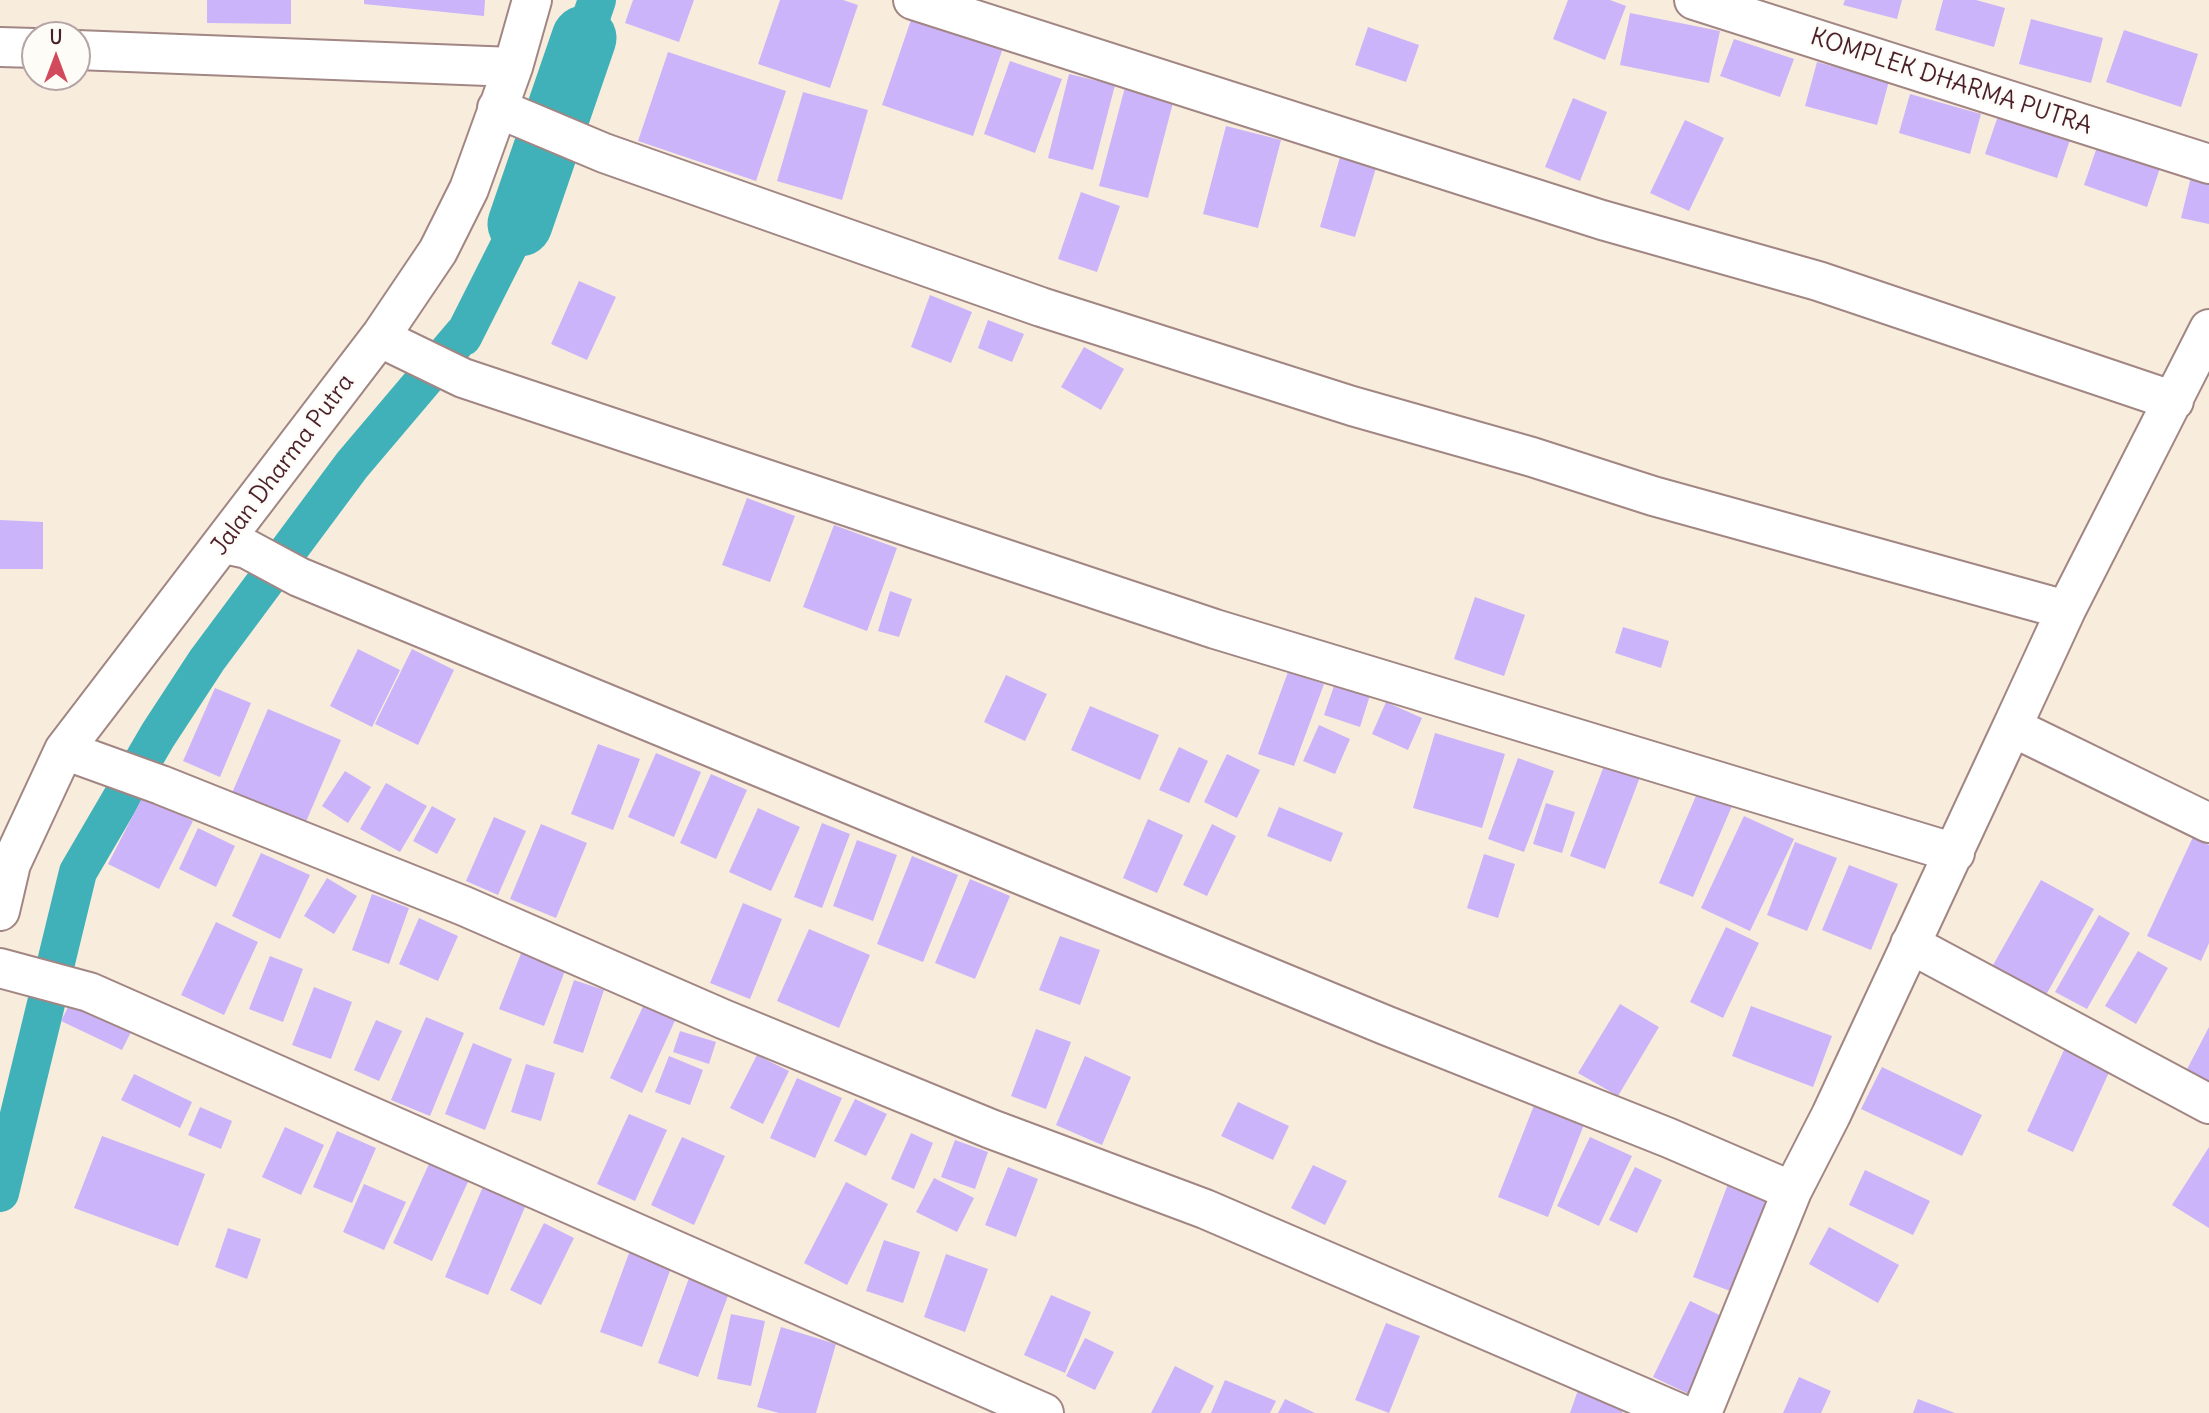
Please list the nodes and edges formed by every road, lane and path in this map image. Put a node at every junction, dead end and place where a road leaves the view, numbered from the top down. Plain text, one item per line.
1 (532, 0) edge
2 (913, 0) edge
3 (1694, 0) edge
4 (0, 47) edge
5 (21, 48) edge
6 (91, 51) edge
7 (513, 67) junction
8 (507, 112) junction
9 (2209, 164) edge
10 (2209, 329) edge
11 (389, 340) junction
12 (2174, 401) junction
13 (235, 546) junction
14 (2066, 610) junction
15 (2012, 727) junction
16 (82, 755) junction
17 (2209, 823) edge
18 (1955, 853) junction
19 (5, 864) edge
20 (0, 911) edge
21 (1910, 944) junction
22 (0, 968) edge
23 (2209, 1104) edge
24 (1792, 1191) junction
25 (1044, 1413) edge
26 (1679, 1413) edge
27 (1702, 1413) edge

1 - 7 street, Jalan Dharma Putra
2 - 12 street
3 - 9 street, KOMPLEK DHARMA PUTRA
4 - 5 street
6 - 7 street
7 - 8 street, Jalan Dharma Putra
8 - 11 street, Jalan Dharma Putra
8 - 14 street
10 - 12 street
11 - 13 street, Jalan Dharma Putra
11 - 18 street
12 - 14 street
13 - 16 street, Jalan Dharma Putra
13 - 24 street
14 - 15 street
15 - 17 street
15 - 18 street
16 - 19 street, Jalan Dharma Putra
16 - 26 street
18 - 21 street
19 - 20 street, Jalan Dharma Putra
21 - 23 street
21 - 24 street
22 - 25 street
24 - 27 street

